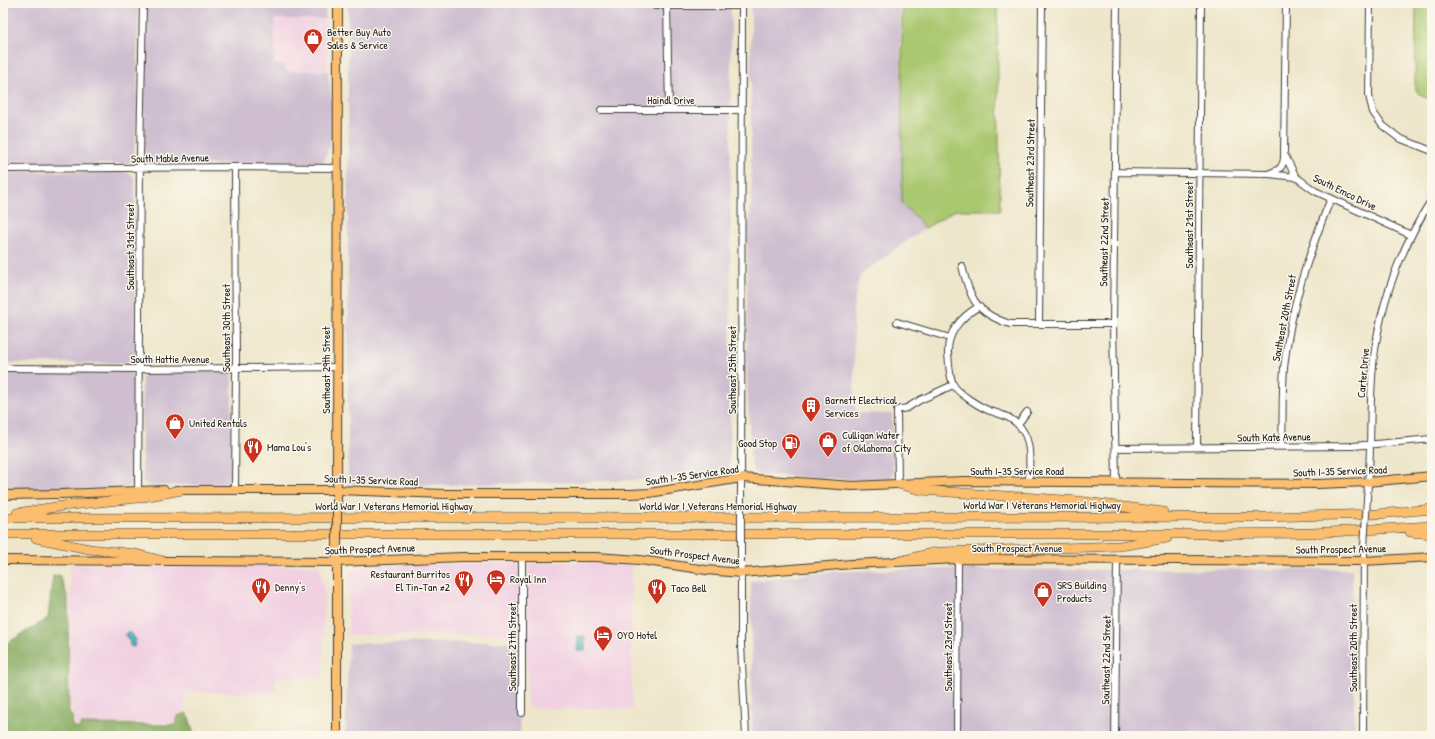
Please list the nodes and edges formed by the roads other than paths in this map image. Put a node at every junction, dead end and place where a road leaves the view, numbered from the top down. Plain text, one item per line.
1 (142, 3) edge
2 (338, 3) edge
3 (653, 3) edge
4 (1042, 3) edge
5 (1117, 3) edge
6 (1201, 3) edge
7 (1286, 3) edge
8 (1370, 3) edge
9 (742, 5) edge
10 (667, 6) junction
11 (601, 110) dead end
12 (669, 110) junction
13 (742, 110) junction
14 (1432, 151) edge
15 (1284, 154) junction
16 (235, 167) junction
17 (140, 168) junction
18 (337, 168) junction
19 (3, 169) edge
20 (1115, 172) junction
21 (1199, 172) junction
22 (1269, 174) junction
23 (1296, 177) junction
24 (1331, 198) junction
25 (1432, 199) edge
26 (1411, 234) junction
27 (962, 266) dead end
28 (978, 307) junction
29 (897, 322) dead end
30 (1039, 324) junction
31 (1113, 324) junction
32 (950, 338) junction
33 (338, 367) junction
34 (3, 368) edge
35 (236, 368) junction
36 (138, 369) junction
37 (953, 385) junction
38 (1027, 412) dead end
39 (1018, 424) junction
40 (1432, 439) edge
41 (1370, 444) junction
42 (1197, 447) junction
43 (1282, 447) junction
44 (1116, 448) junction
45 (1432, 476) edge
46 (742, 478) junction
47 (1029, 482) junction
48 (1116, 482) junction
49 (1368, 482) junction
50 (898, 484) junction
51 (182, 490) junction
52 (235, 490) junction
53 (338, 490) junction
54 (138, 491) junction
55 (3, 494) edge
56 (1432, 509) edge
57 (3, 517) edge
58 (1198, 517) junction
59 (1432, 526) edge
60 (1379, 530) junction
61 (3, 534) edge
62 (17, 534) junction
63 (1195, 534) junction
64 (1432, 534) edge
65 (1432, 557) edge
66 (522, 558) junction
67 (958, 559) junction
68 (3, 560) edge
69 (1117, 560) junction
70 (163, 561) junction
71 (900, 561) junction
72 (1363, 561) junction
73 (338, 562) junction
74 (741, 573) junction
75 (522, 713) dead end
76 (337, 736) edge
77 (746, 736) edge
78 (957, 736) edge
79 (1115, 736) edge
80 (1363, 736) edge

1 - 17 street, Southeast 31st Street
2 - 18 main road, Southeast 29th Street
3 - 10 street
4 - 30 street, Southeast 23rd Street
5 - 20 street, Southeast 22nd Street
6 - 21 street, Southeast 21st Street
7 - 15 street
8 - 14 street
9 - 10 street
9 - 13 street, Southeast 25th Street
10 - 12 street
11 - 12 street, Haindl Drive
12 - 13 street, Haindl Drive
13 - 46 street, Southeast 25th Street
15 - 22 street
15 - 23 street
16 - 17 street, South Mable Avenue
16 - 18 street, South Mable Avenue
16 - 35 street, Southeast 30th Street
17 - 19 street, South Mable Avenue
17 - 36 street, Southeast 31st Street
18 - 33 main road, Southeast 29th Street
20 - 21 street
20 - 31 street, Southeast 22nd Street
21 - 22 street
21 - 42 street, Southeast 21st Street
22 - 23 street
23 - 24 street, South Emco Drive
24 - 26 street, South Emco Drive
24 - 43 street, Southeast 20th Street
25 - 26 street, Carter Drive
26 - 41 street, Carter Drive
27 - 28 street
28 - 30 street
28 - 32 street
29 - 32 street
30 - 31 street
31 - 44 street, Southeast 22nd Street
32 - 37 street
33 - 35 street, South Hattie Avenue
33 - 53 main road, Southeast 29th Street
34 - 36 street, South Hattie Avenue
35 - 36 street, South Hattie Avenue
35 - 52 street, Southeast 30th Street
36 - 54 street, Southeast 31st Street
37 - 39 street
37 - 50 street
38 - 39 street
39 - 47 street
40 - 41 street, South Kate Avenue
41 - 43 street, South Kate Avenue
41 - 49 street, Carter Drive
42 - 43 street, South Kate Avenue
42 - 44 street, South Kate Avenue
44 - 48 street, Southeast 22nd Street
45 - 49 main road, South I-35 Service Road
46 - 50 main road, South I-35 Service Road
46 - 53 main road, South I-35 Service Road
46 - 74 street, Southeast 25th Street, bridge
47 - 48 main road, South I-35 Service Road
47 - 50 main road, South I-35 Service Road
48 - 49 main road, South I-35 Service Road
49 - 72 street, Carter Drive, bridge
50 - 58 highway
51 - 52 main road, South I-35 Service Road
51 - 54 main road, South I-35 Service Road
51 - 57 highway
52 - 53 main road, South I-35 Service Road
53 - 73 main road, Southeast 29th Street, bridge
54 - 55 main road, South I-35 Service Road
56 - 58 highway, World War I Veterans Memorial Highway
57 - 58 highway, World War I Veterans Memorial Highway
59 - 60 highway
60 - 63 highway
60 - 64 highway
61 - 62 highway
62 - 63 highway
62 - 70 highway
63 - 71 highway
65 - 72 main road, South Prospect Avenue
66 - 73 main road, South Prospect Avenue
66 - 74 main road, South Prospect Avenue
66 - 75 street, Southeast 27th Street
67 - 69 main road, South Prospect Avenue
67 - 71 main road, South Prospect Avenue
67 - 78 street, Southeast 23rd Street
68 - 70 main road, South Prospect Avenue
69 - 72 main road, South Prospect Avenue
69 - 79 street, Southeast 22nd Street
70 - 73 main road, South Prospect Avenue
71 - 74 main road, South Prospect Avenue
72 - 80 street, Southeast 20th Street
73 - 76 main road, Southeast 29th Street
74 - 77 street, Southeast 25th Street

